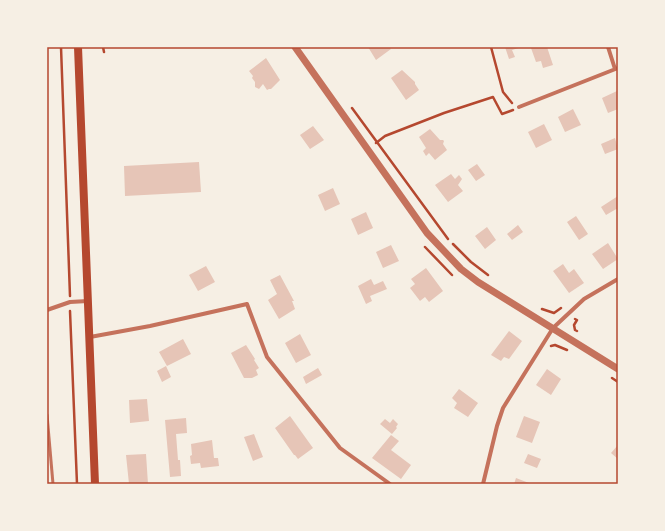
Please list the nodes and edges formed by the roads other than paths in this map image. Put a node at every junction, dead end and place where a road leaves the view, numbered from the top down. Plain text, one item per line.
1 (78, 47) edge
2 (295, 47) edge
3 (608, 47) edge
4 (616, 68) edge
5 (520, 107) road end
6 (618, 278) edge
7 (88, 301) junction
8 (47, 306) edge
9 (52, 308) junction
10 (47, 310) edge
11 (553, 328) junction
12 (89, 337) junction
13 (618, 369) edge
14 (47, 416) edge
15 (53, 484) edge
16 (95, 484) edge
17 (390, 484) edge
18 (483, 484) edge

1 - 7 main road
2 - 11 street
3 - 4 street
4 - 5 street
6 - 11 street
7 - 9 street
7 - 12 main road
8 - 9 lane
9 - 10 street
11 - 13 street
11 - 18 street
12 - 16 main road
12 - 17 street
14 - 15 lane

